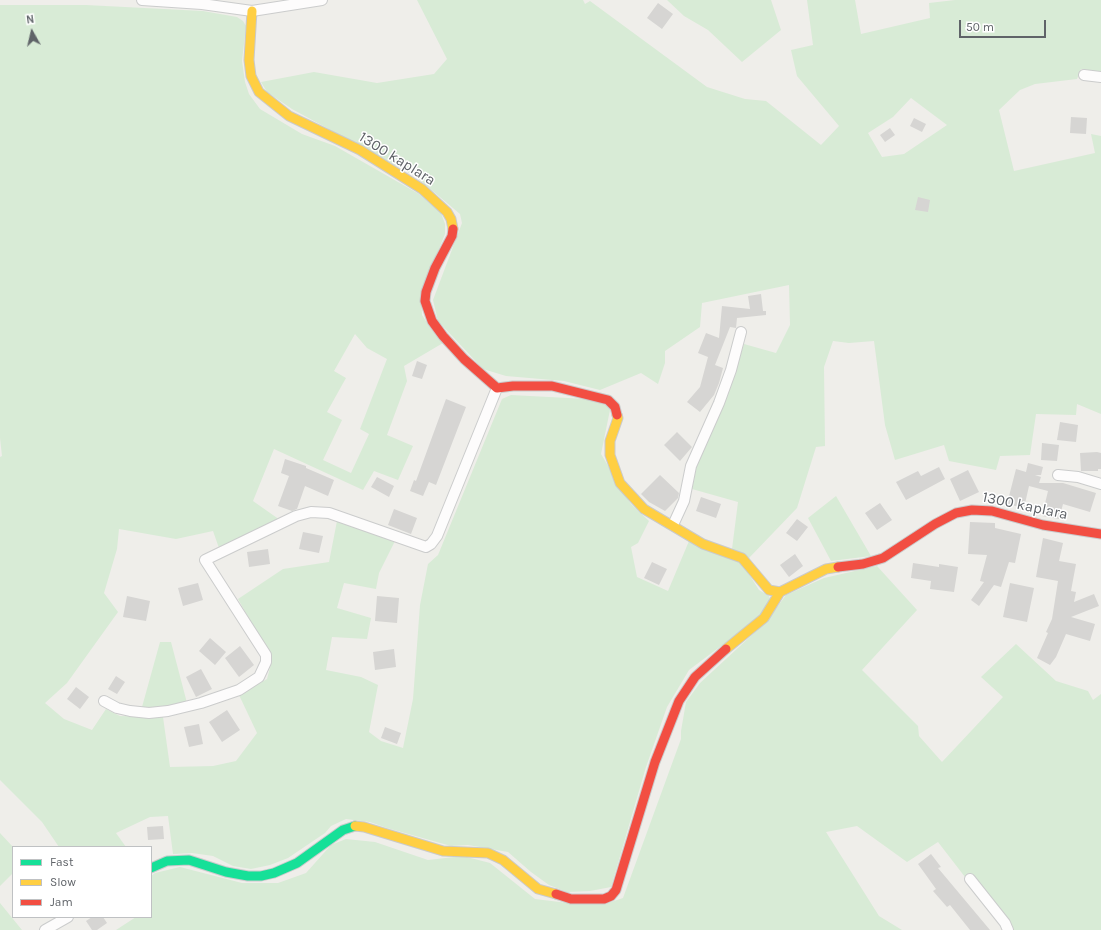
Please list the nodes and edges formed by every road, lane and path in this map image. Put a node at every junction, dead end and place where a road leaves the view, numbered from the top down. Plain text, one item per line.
1 (142, 0) edge
2 (322, 0) edge
3 (252, 11) junction
4 (1084, 75) dead end
5 (1101, 77) edge
6 (741, 332) dead end
7 (497, 388) junction
8 (1058, 475) dead end
9 (1101, 484) edge
10 (673, 525) junction
11 (1101, 534) edge
12 (780, 592) junction
13 (104, 701) dead end
14 (152, 868) edge
15 (970, 879) dead end
16 (66, 918) edge
17 (45, 930) edge
18 (1008, 930) edge

1 - 3 street
2 - 3 street
3 - 7 street, 1300 kaplara
4 - 5 street
6 - 10 street
7 - 10 street
7 - 13 street
8 - 9 street
10 - 12 street
11 - 12 street, 1300 kaplara
12 - 14 street
15 - 18 street
16 - 17 street

